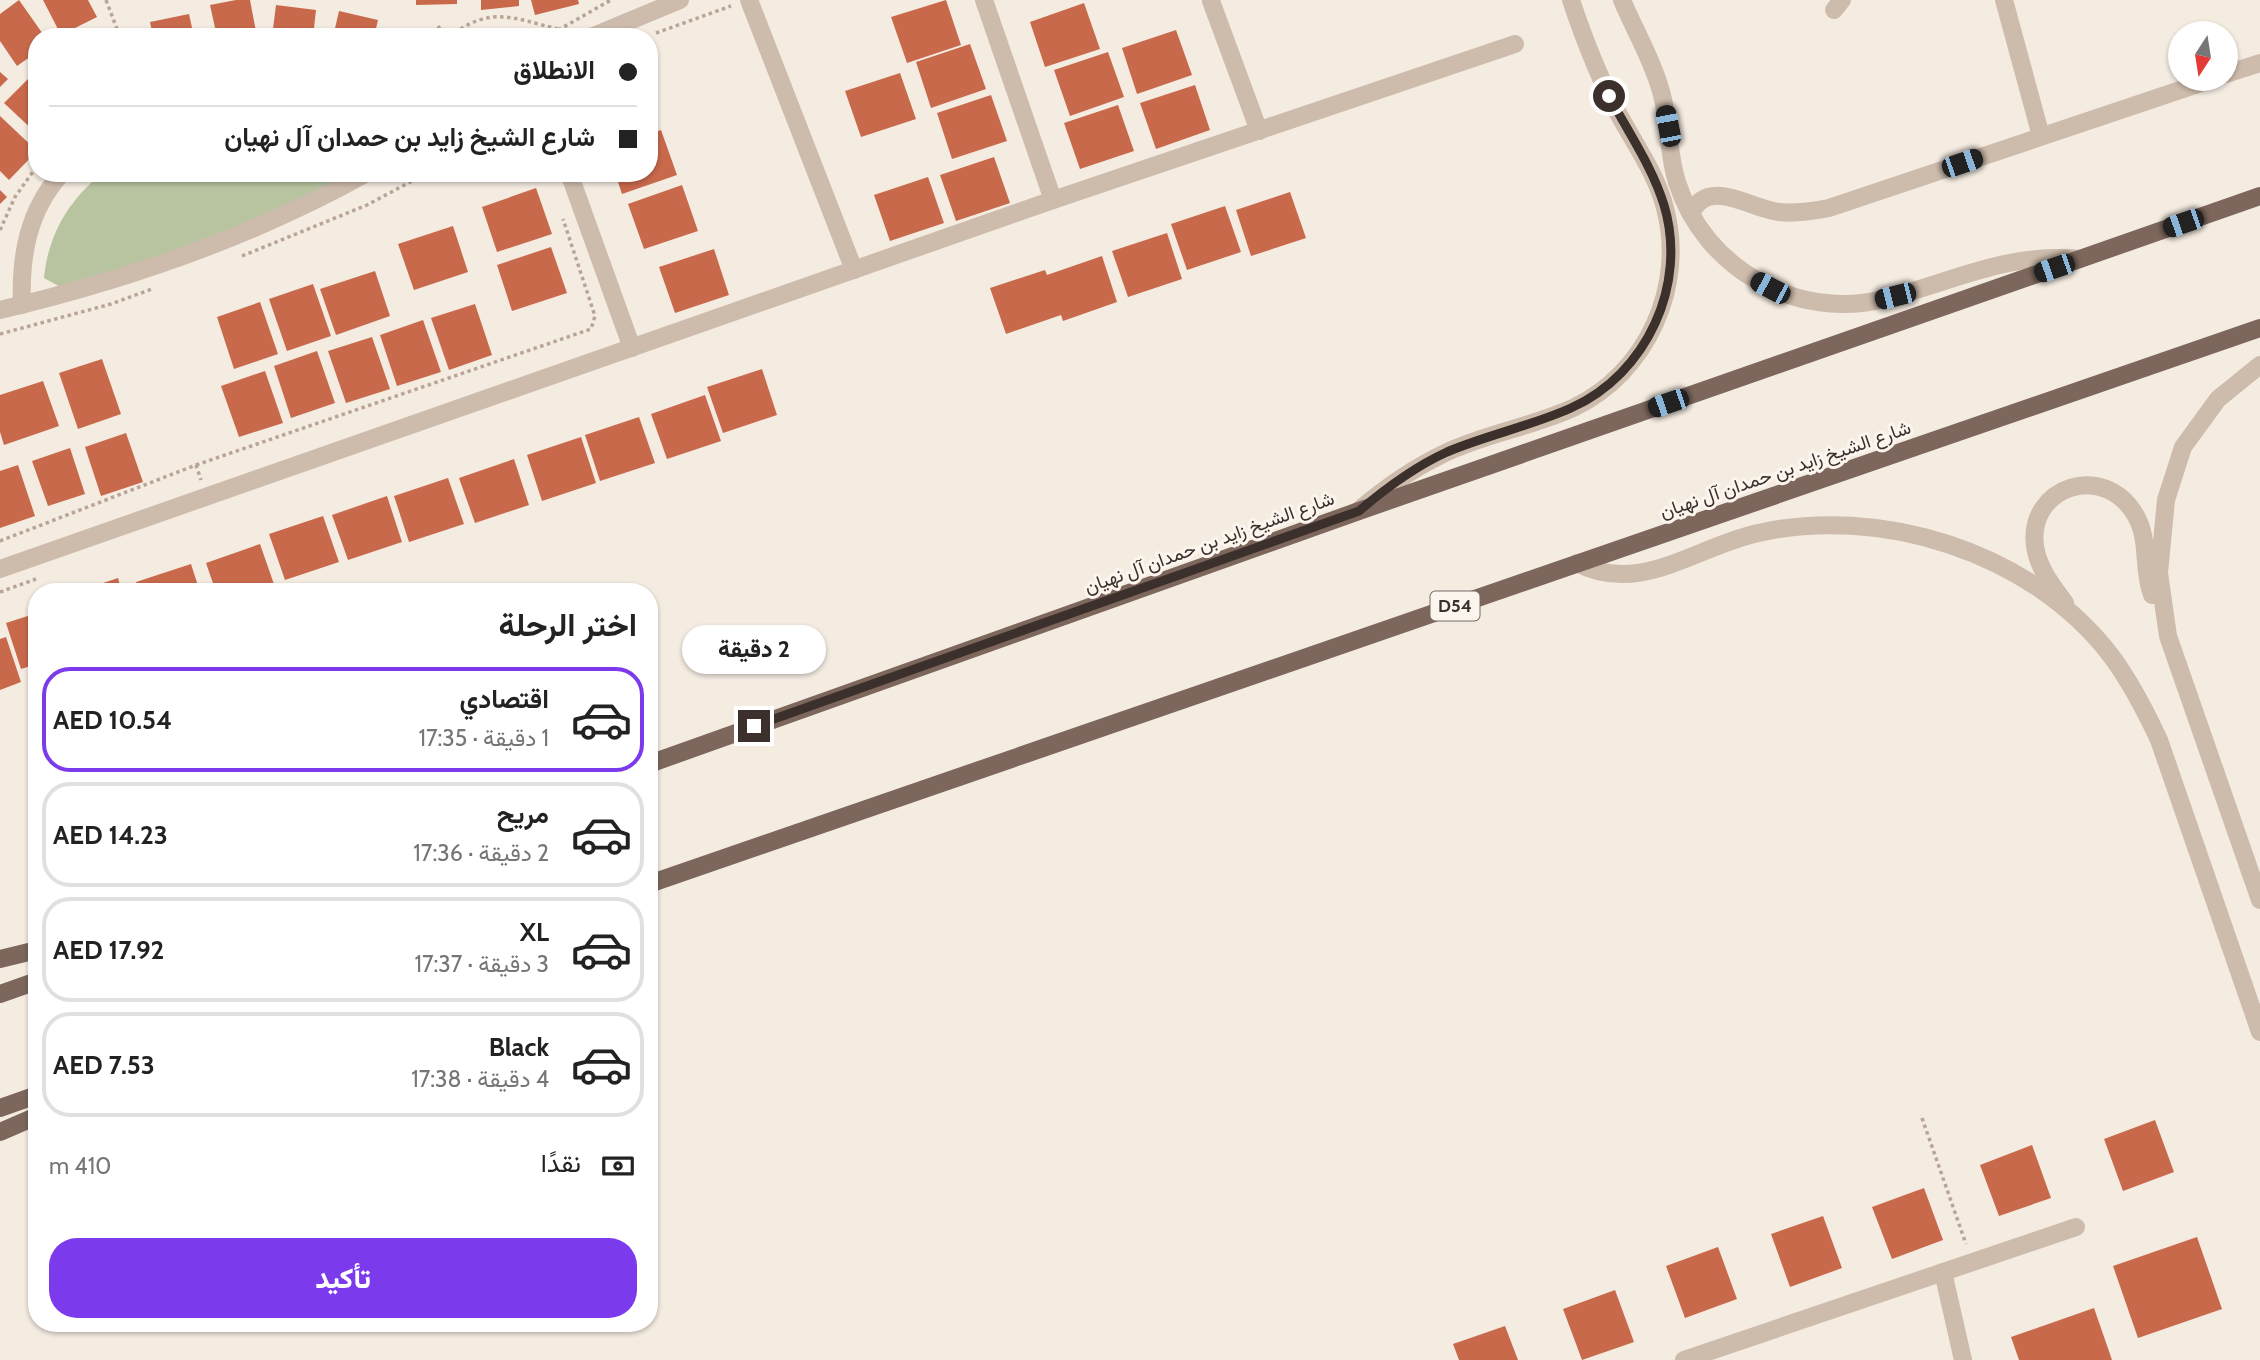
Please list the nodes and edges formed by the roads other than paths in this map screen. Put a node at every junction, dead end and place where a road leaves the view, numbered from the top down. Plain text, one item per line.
1 (680, 0) edge
2 (749, 0) edge
3 (984, 0) edge
4 (1571, 0) edge
5 (1622, 0) edge
6 (2004, 0) edge
7 (1212, 1) edge
8 (613, 28) edge
9 (1515, 44) dead end
10 (2260, 63) edge
11 (2238, 70) edge
12 (2177, 91) edge
13 (1259, 131) junction
14 (2041, 136) junction
15 (55, 182) edge
16 (349, 182) edge
17 (572, 182) edge
18 (2260, 196) edge
19 (1054, 201) junction
20 (1691, 214) junction
21 (2080, 259) junction
22 (854, 270) junction
23 (23, 305) junction
24 (0, 310) edge
25 (2260, 328) edge
26 (632, 348) junction
27 (2260, 365) edge
28 (1359, 511) junction
29 (1577, 564) junction
30 (0, 569) edge
31 (2162, 613) junction
32 (2076, 618) junction
33 (658, 761) edge
34 (2253, 869) edge
35 (658, 881) edge
36 (2260, 900) edge
37 (28, 952) edge
38 (0, 959) edge
39 (28, 984) edge
40 (0, 994) edge
41 (2260, 1032) edge
42 (28, 1098) edge
43 (0, 1108) edge
44 (28, 1120) edge
45 (0, 1132) edge
46 (2076, 1227) dead end
47 (1943, 1272) junction
48 (1684, 1360) edge
49 (1963, 1360) edge

1 - 8 street
2 - 22 street
3 - 19 street
4 - 28 street
5 - 20 street
6 - 14 street
7 - 13 street
9 - 13 street
10 - 11 street
12 - 14 street
13 - 19 street
14 - 20 street
15 - 23 street
16 - 23 street
17 - 26 street
18 - 21 main road, شارع الشيخ زايد بن حمدان آل نهيان
19 - 22 street
20 - 21 street
21 - 28 main road, شارع الشيخ زايد بن حمدان آل نهيان
22 - 26 street
23 - 24 street
25 - 29 main road, شارع الشيخ زايد بن حمدان آل نهيان / D54
26 - 30 street
27 - 31 street
28 - 33 main road, شارع الشيخ زايد بن حمدان آل نهيان
29 - 32 street
29 - 35 main road, شارع الشيخ زايد بن حمدان آل نهيان / D54
31 - 32 street
31 - 34 street
32 - 41 street
34 - 36 street
37 - 38 main road
39 - 40 main road
42 - 43 main road
44 - 45 main road
46 - 47 street
47 - 48 street
47 - 49 street

